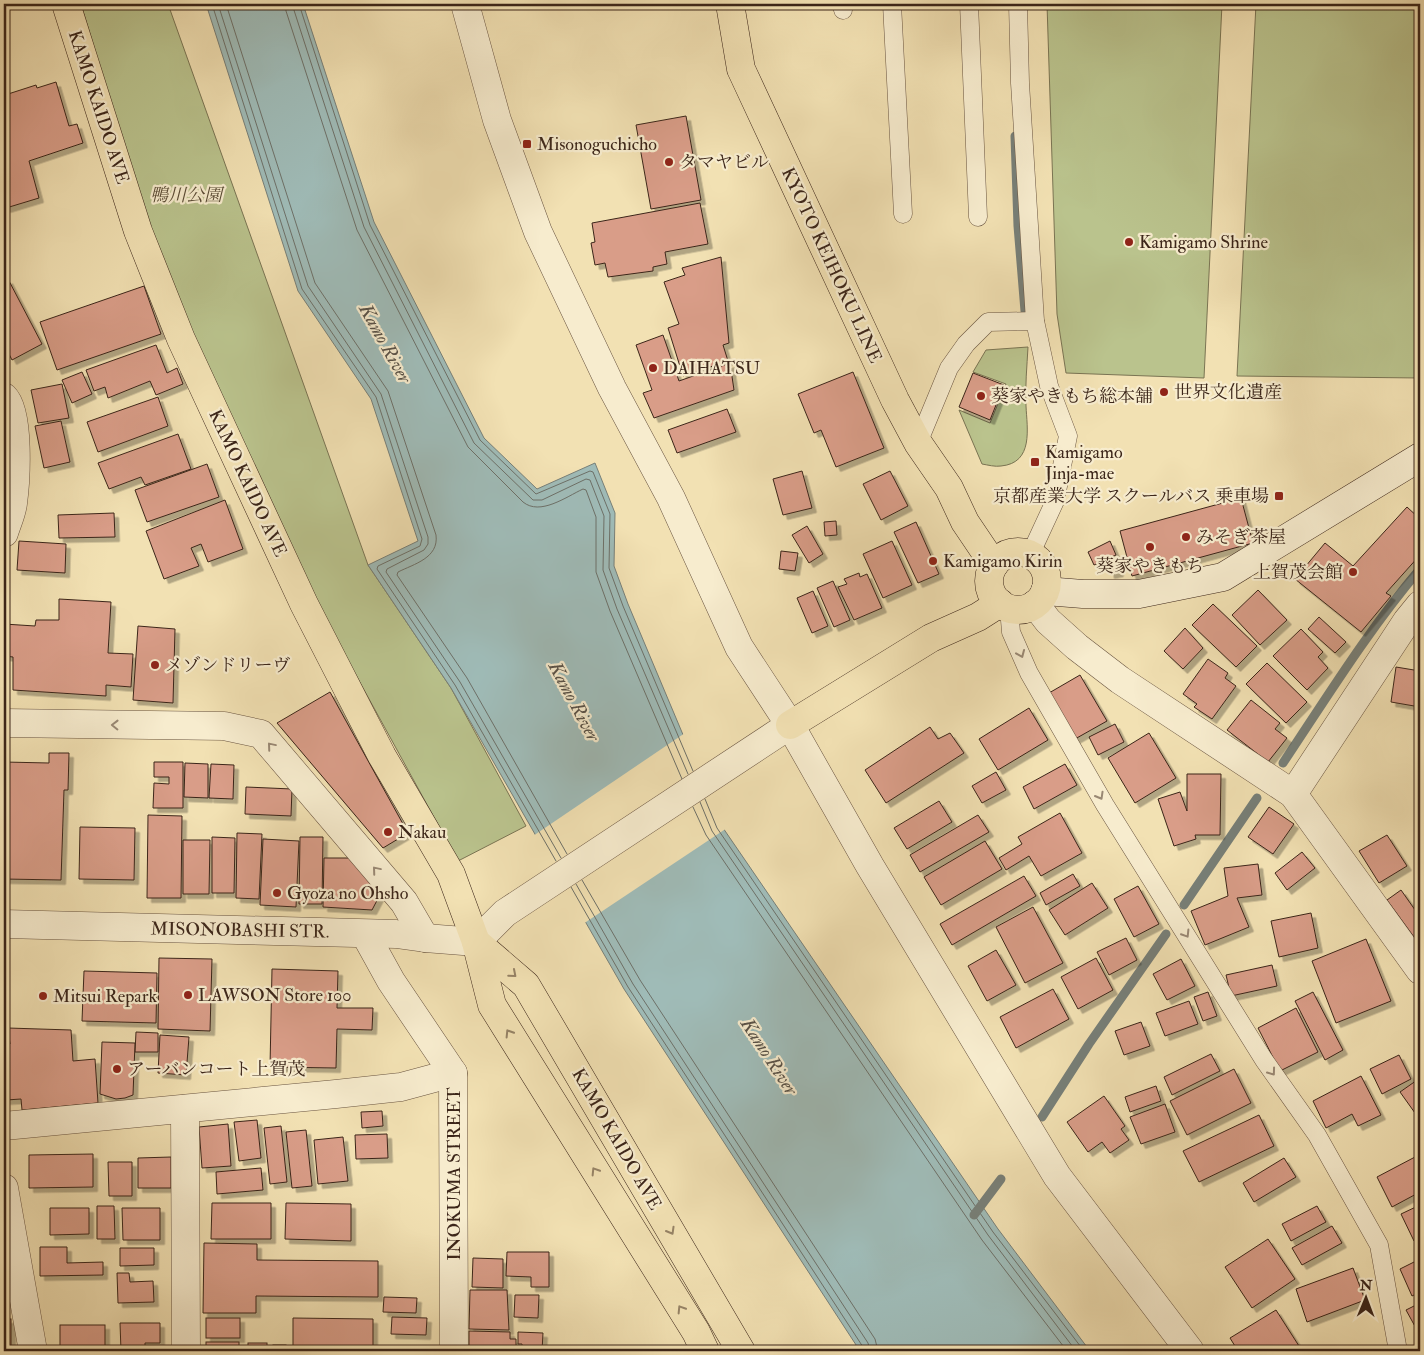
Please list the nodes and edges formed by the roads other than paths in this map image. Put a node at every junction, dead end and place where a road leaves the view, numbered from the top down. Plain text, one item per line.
1 (66, 4) edge
2 (464, 4) edge
3 (730, 4) edge
4 (892, 4) edge
5 (968, 4) edge
6 (1018, 4) edge
7 (903, 214) dead end
8 (978, 217) dead end
9 (1035, 321) junction
10 (4, 397) edge
11 (918, 443) junction
12 (1420, 457) edge
13 (4, 533) edge
14 (1014, 584) junction
15 (1420, 605) edge
16 (4, 723) edge
17 (781, 731) junction
18 (1293, 794) junction
19 (4, 924) edge
20 (365, 934) junction
21 (424, 938) junction
22 (476, 942) junction
23 (1415, 956) edge
24 (454, 1073) junction
25 (185, 1109) junction
26 (4, 1126) edge
27 (4, 1188) edge
28 (33, 1351) edge
29 (186, 1351) edge
30 (454, 1351) edge
31 (705, 1351) edge
32 (741, 1351) edge
33 (1190, 1351) edge
34 (1398, 1351) edge

1 - 22 main road, KAMO KAIDO AVE
2 - 17 street
3 - 11 main road, KYOTO KEIHOKU LINE
4 - 7 lane
5 - 8 lane
6 - 9 lane
9 - 11 lane
9 - 14 lane
10 - 13 street
11 - 14 main road, KYOTO KEIHOKU LINE
12 - 14 street
14 - 17 main road
14 - 18 street
14 -> 34 lane
15 - 18 street
21 -> 16 street
17 - 22 street
17 - 33 street
18 - 23 street
19 - 20 street, MISONOBASHI STR.
20 - 21 street, MISONOBASHI STR.
20 - 24 street, INOKUMA STREET
21 - 22 street, MISONOBASHI STR.
31 -> 22 main road, KAMO KAIDO AVE
22 -> 32 main road, KAMO KAIDO AVE
24 - 25 street
24 - 30 street, INOKUMA STREET
25 - 26 street
25 - 29 street
27 - 28 street

